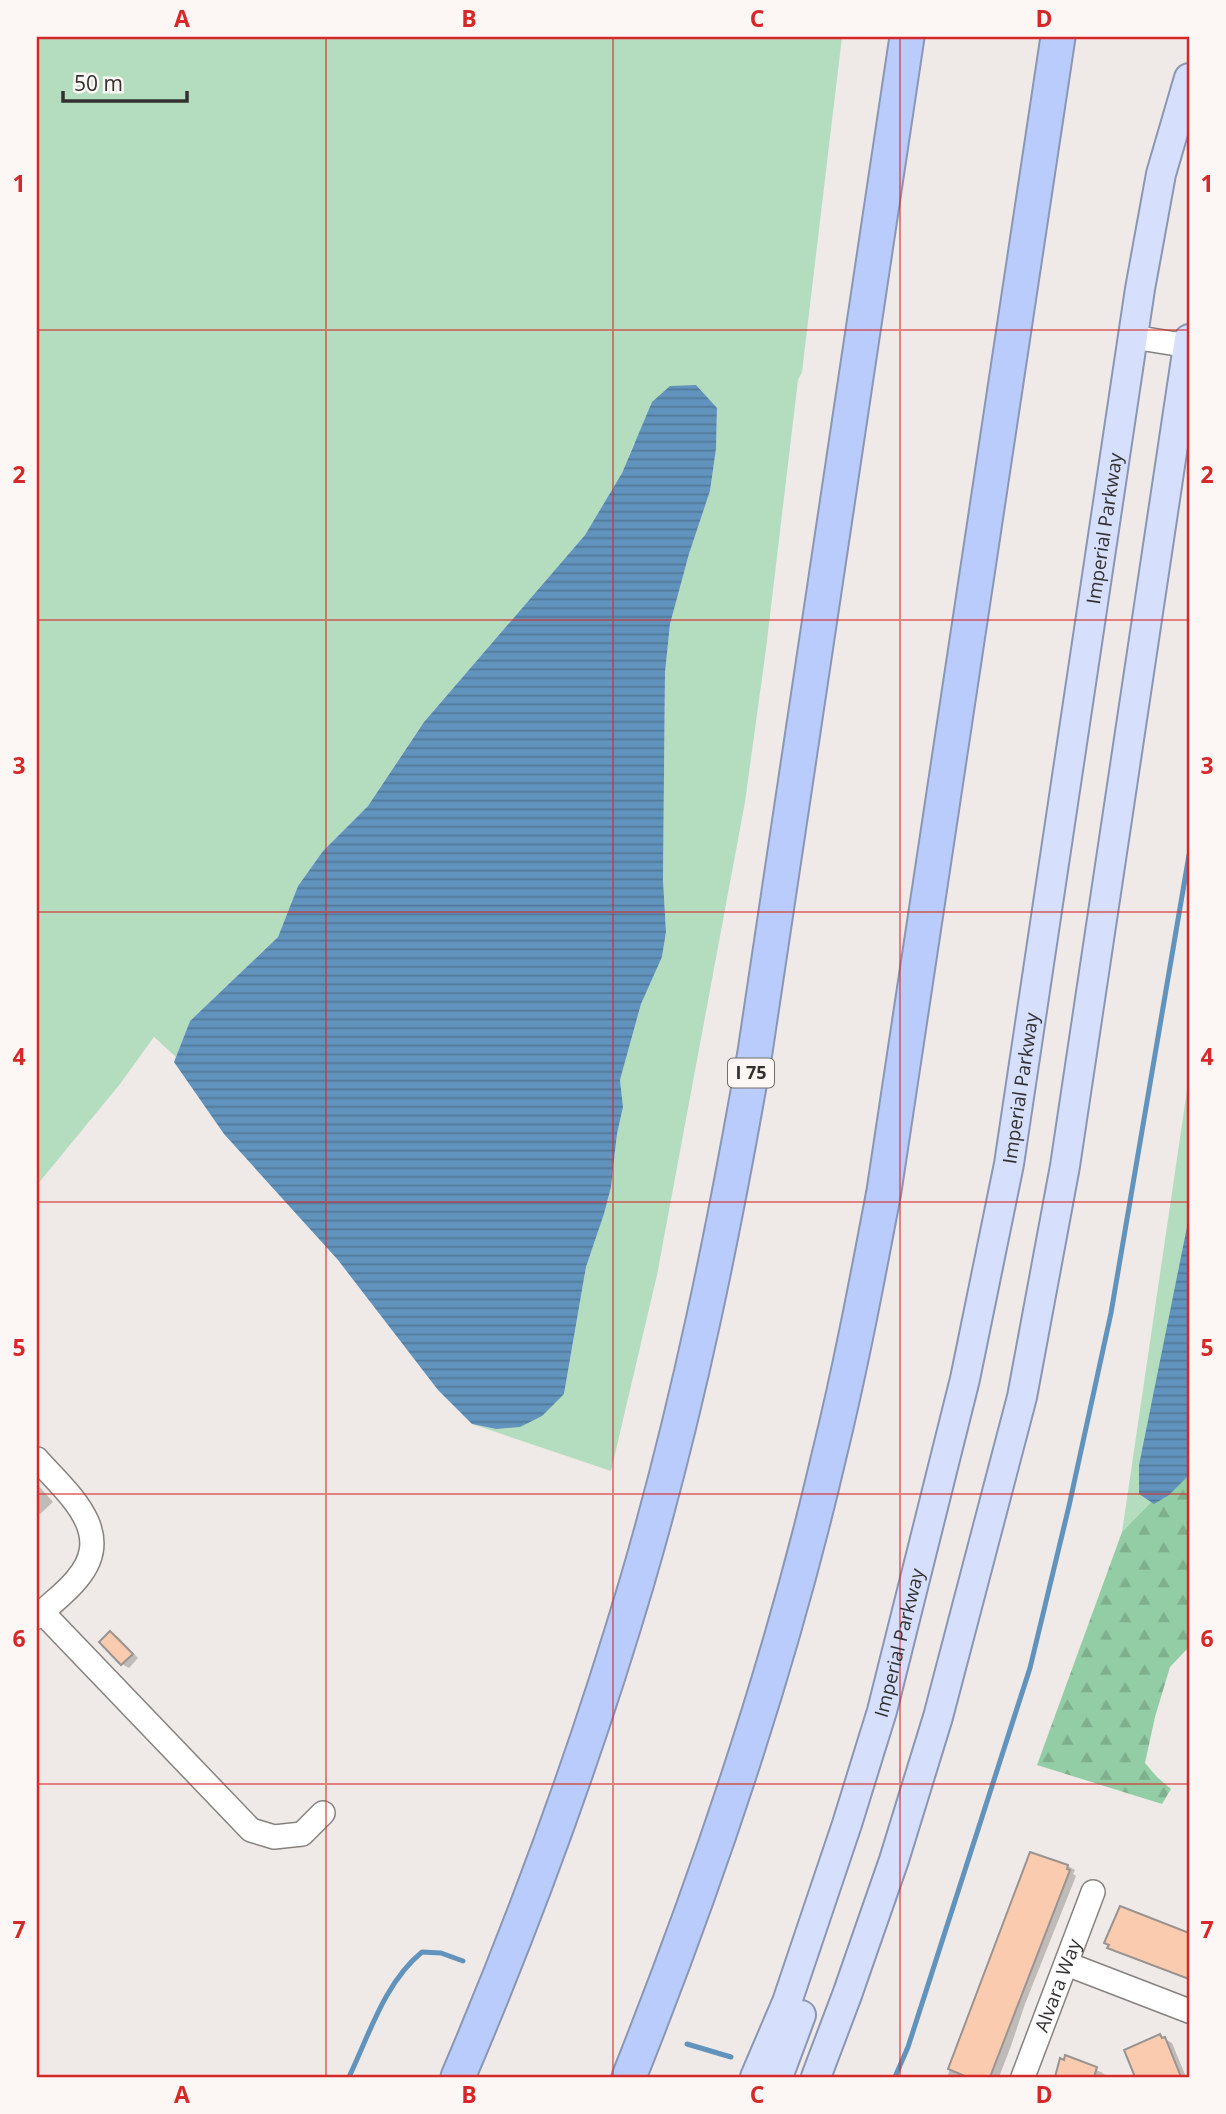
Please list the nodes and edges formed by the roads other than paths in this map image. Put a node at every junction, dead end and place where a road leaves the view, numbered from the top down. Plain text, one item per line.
1 (907, 37) edge
2 (1058, 37) edge
3 (1189, 78) edge
4 (1133, 337) junction
5 (1189, 344) edge
6 (37, 1459) edge
7 (39, 1614) edge
8 (323, 1813) dead end
9 (1093, 1892) dead end
10 (819, 1909) junction
11 (1067, 1964) junction
12 (1189, 2011) edge
13 (458, 2077) edge
14 (629, 2077) edge
15 (755, 2077) edge
16 (778, 2077) edge
17 (816, 2077) edge
18 (1023, 2077) edge

1 - 13 highway, I 75
2 - 14 highway
3 - 4 main road, Imperial Parkway
4 - 5 street
4 - 10 main road, Imperial Parkway
5 - 17 main road
6 - 7 street
7 - 8 street
9 - 11 street, Alvara Way
10 - 15 main road, Imperial Parkway
10 - 16 main road
11 - 12 street
11 - 18 street, Alvara Way

